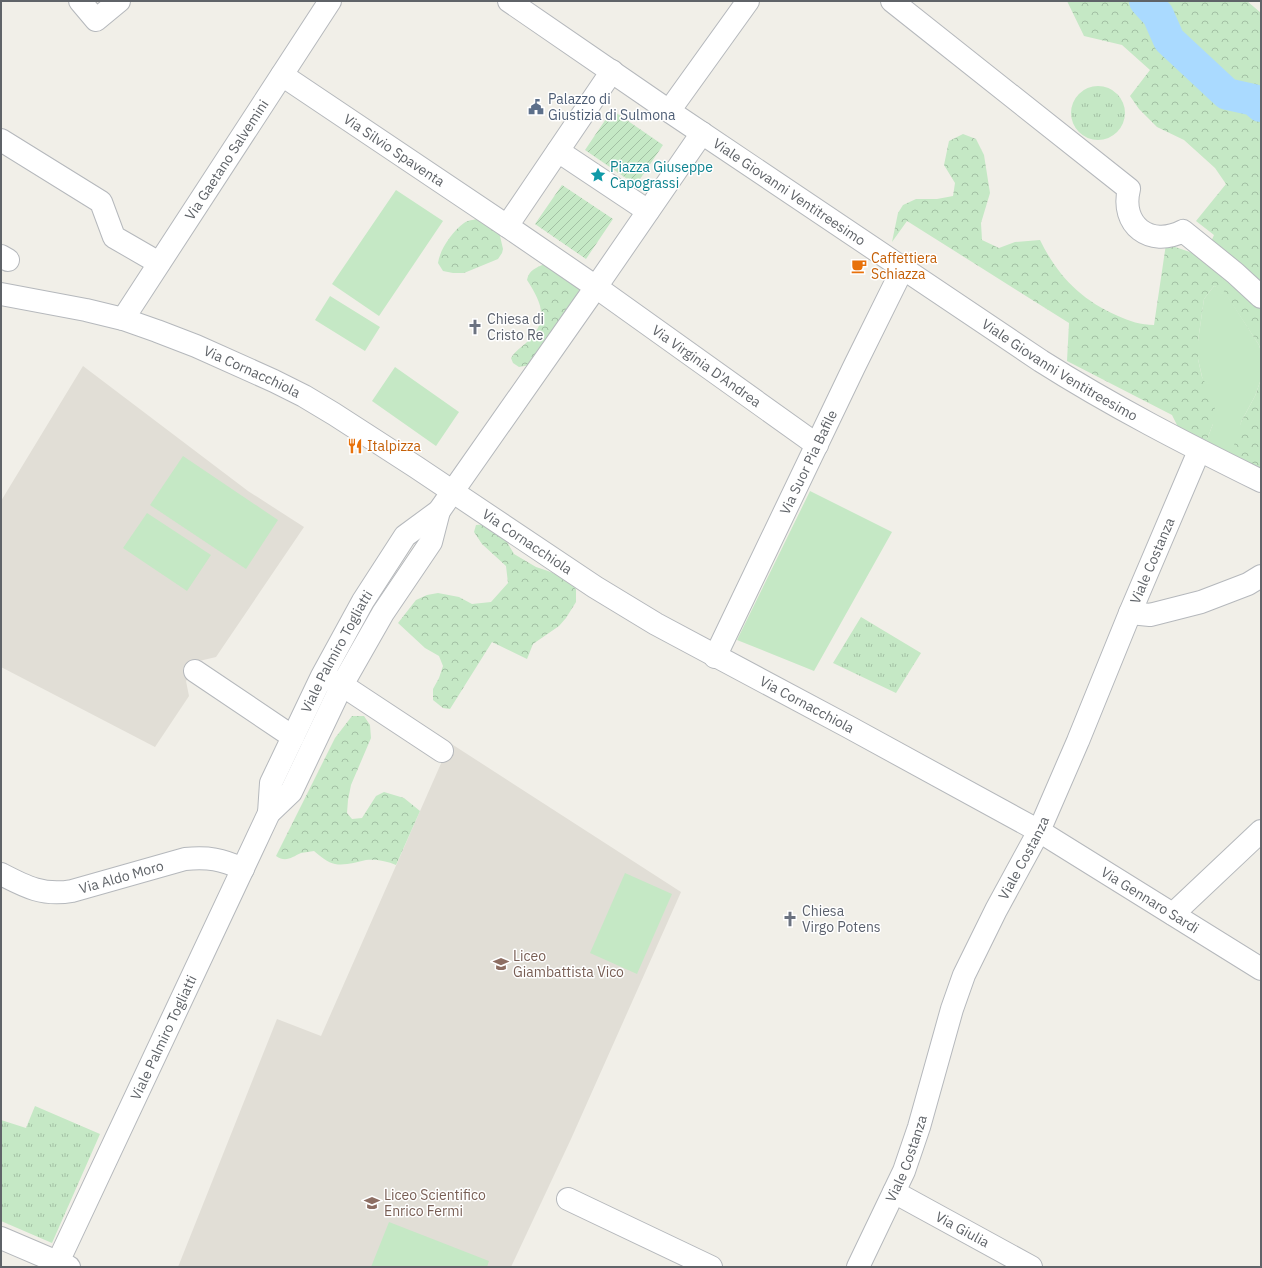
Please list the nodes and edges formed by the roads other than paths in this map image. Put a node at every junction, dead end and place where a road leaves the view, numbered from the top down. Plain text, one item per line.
1 (80, 1) edge
2 (119, 1) edge
3 (330, 1) edge
4 (509, 1) edge
5 (748, 1) edge
6 (892, 1) edge
7 (612, 71) junction
8 (282, 74) junction
9 (670, 111) junction
10 (702, 133) junction
11 (1, 140) edge
12 (558, 151) junction
13 (648, 212) junction
14 (507, 226) junction
15 (159, 263) junction
16 (903, 268) junction
17 (596, 287) junction
18 (1, 294) edge
19 (1261, 297) edge
20 (123, 319) junction
21 (817, 445) junction
22 (1199, 451) junction
23 (1261, 482) edge
24 (453, 491) junction
25 (439, 511) junction
26 (1261, 576) edge
27 (1130, 613) junction
28 (716, 656) junction
29 (195, 671) dead end
30 (322, 676) junction
31 (342, 685) junction
32 (293, 737) junction
33 (442, 751) dead end
34 (269, 814) junction
35 (1039, 831) junction
36 (1261, 831) edge
37 (243, 869) junction
38 (1, 874) edge
39 (1173, 914) junction
40 (1261, 969) edge
41 (894, 1192) junction
42 (568, 1200) dead end
43 (1, 1238) edge
44 (63, 1265) edge
45 (711, 1267) edge
46 (858, 1267) edge
47 (1031, 1267) edge

1 - 2 street
3 - 8 street, Via Gaetano Salvemini
4 - 7 street, Viale Giovanni Ventitreesimo
5 - 9 street
6 - 19 street
7 - 9 street, Viale Giovanni Ventitreesimo
7 - 12 street
8 - 14 street, Via Silvio Spaventa
8 - 15 street, Via Gaetano Salvemini
9 - 10 street, Viale Giovanni Ventitreesimo
10 - 13 street
10 - 16 street, Viale Giovanni Ventitreesimo
11 - 15 street
12 - 13 street
12 - 14 street
13 - 17 street
14 - 17 street
15 - 20 street, Via Gaetano Salvemini
16 - 21 street, Via Suor Pia Bafile
16 - 22 street, Viale Giovanni Ventitreesimo
17 - 21 street, Via Virginia D'Andrea
17 - 24 street, Viale Palmiro Togliatti
18 - 20 street, Via Cornacchiola
20 - 24 street, Via Cornacchiola
21 - 28 street, Via Suor Pia Bafile
22 - 23 street, Viale Giovanni Ventitreesimo
22 - 27 street, Viale Costanza
24 - 25 street, Viale Palmiro Togliatti
24 - 28 street, Via Cornacchiola
25 - 30 street, Viale Palmiro Togliatti
25 - 31 street, Viale Palmiro Togliatti
26 - 27 street
27 - 35 street, Viale Costanza
28 - 35 street, Via Cornacchiola
29 - 32 street
30 - 31 street
30 - 32 street, Viale Palmiro Togliatti
31 - 33 street
31 - 34 street, Viale Palmiro Togliatti
32 - 34 street, Viale Palmiro Togliatti
34 - 37 street, Viale Palmiro Togliatti
35 - 39 street, Via Gennaro Sardi
35 - 41 street, Viale Costanza
36 - 39 street
37 - 38 street, Via Aldo Moro
37 - 44 street, Viale Palmiro Togliatti
39 - 40 street, Via Gennaro Sardi
41 - 46 street, Viale Costanza
41 - 47 street, Via Giulia
42 - 45 street
43 - 44 street

